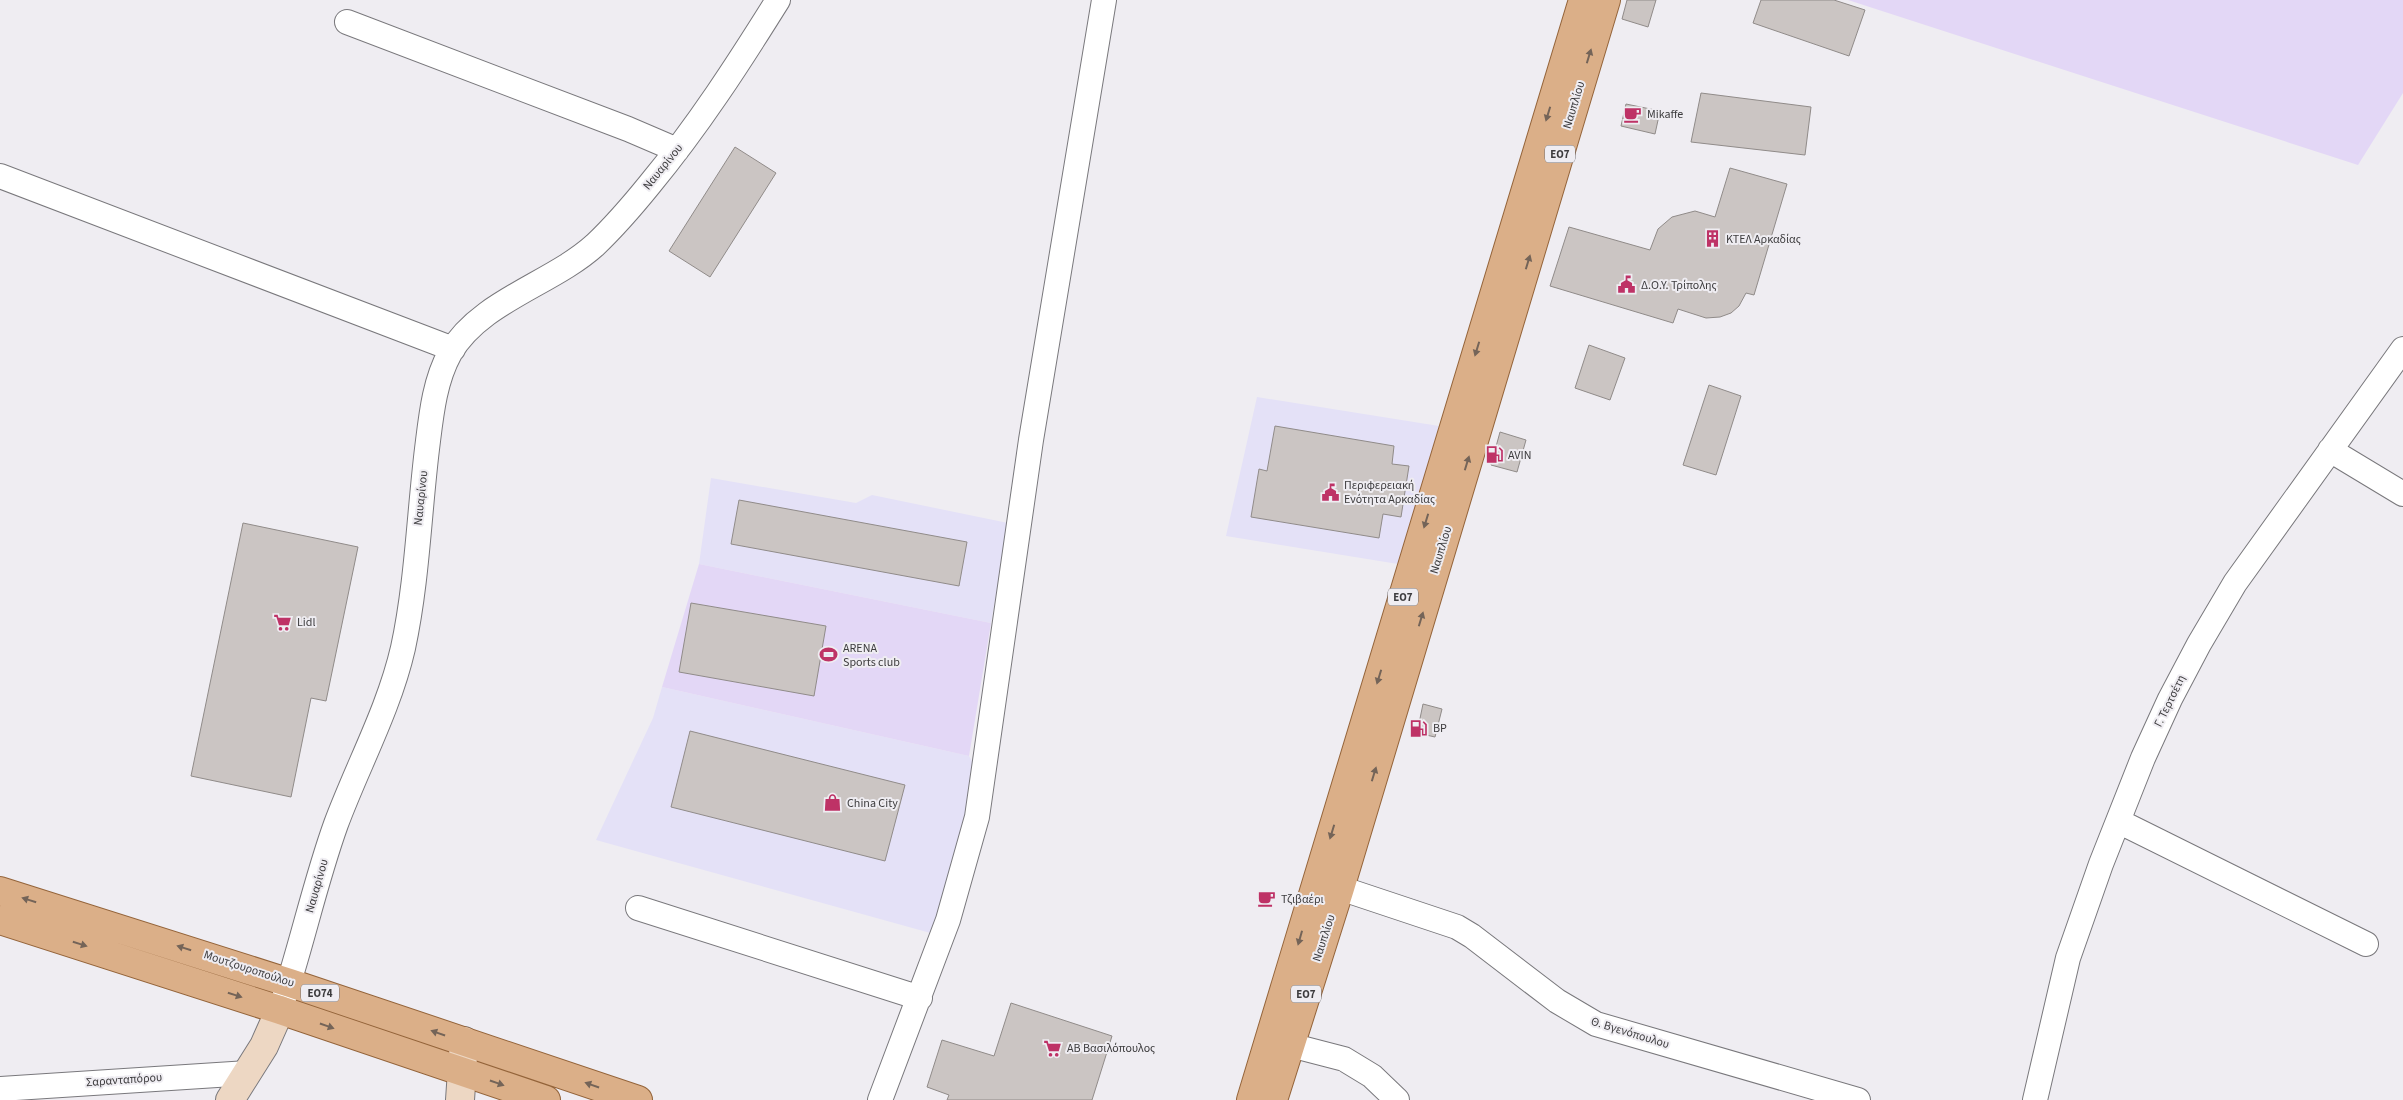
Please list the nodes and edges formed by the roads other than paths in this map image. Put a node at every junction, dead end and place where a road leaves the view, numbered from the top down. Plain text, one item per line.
1 (778, 0) edge
2 (1104, 0) edge
3 (1583, 0) edge
4 (1606, 0) edge
5 (347, 22) dead end
6 (677, 150) junction
7 (0, 176) edge
8 (453, 349) junction
9 (2403, 349) edge
10 (2330, 450) junction
11 (2403, 494) edge
12 (2118, 821) junction
13 (1340, 888) junction
14 (0, 891) edge
15 (638, 908) dead end
16 (0, 920) edge
17 (2366, 944) dead end
18 (290, 983) junction
19 (920, 998) junction
20 (280, 1010) junction
21 (464, 1042) junction
22 (1290, 1045) junction
23 (462, 1071) junction
24 (248, 1073) junction
25 (0, 1089) edge
26 (230, 1100) edge
27 (460, 1100) edge
28 (546, 1100) edge
29 (638, 1100) edge
30 (880, 1100) edge
31 (1251, 1100) edge
32 (1273, 1100) edge
33 (1397, 1100) edge
34 (1858, 1100) edge
35 (2035, 1100) edge

1 - 6 street, Ναυαρίνου
2 - 19 street
3 -> 31 main road, Ναυπλίου / ΕΟ7
13 -> 4 main road, Ναυπλίου / ΕΟ7
5 - 6 street
6 - 8 street, Ναυαρίνου
7 - 8 street
8 - 18 street, Ναυαρίνου
9 - 10 street, Γ. Τερτσέτη
10 - 11 street
10 - 12 street, Γ. Τερτσέτη
12 - 17 street
12 - 35 street, Γ. Τερτσέτη
13 - 22 main road, Ναυπλίου / ΕΟ7
13 - 34 street, Θ. Βγενόπουλου
18 -> 14 main road, Μουτζουροπούλου / ΕΟ74
15 - 19 street
16 -> 20 main road, ΕΟ74
18 - 20 street, Ναυαρίνου
21 -> 18 main road, Μουτζουροπούλου / ΕΟ74
19 - 30 street
20 -> 23 main road, ΕΟ74
20 - 24 street, Ναυαρίνου
21 - 23 street
29 -> 21 main road, Μουτζουροπούλου / ΕΟ74
22 - 32 main road, Ναυπλίου / ΕΟ7
22 - 33 street
23 - 27 street
23 -> 28 main road, ΕΟ74
24 - 25 street, Σαρανταπόρου
24 - 26 street, Ναυαρίνου

